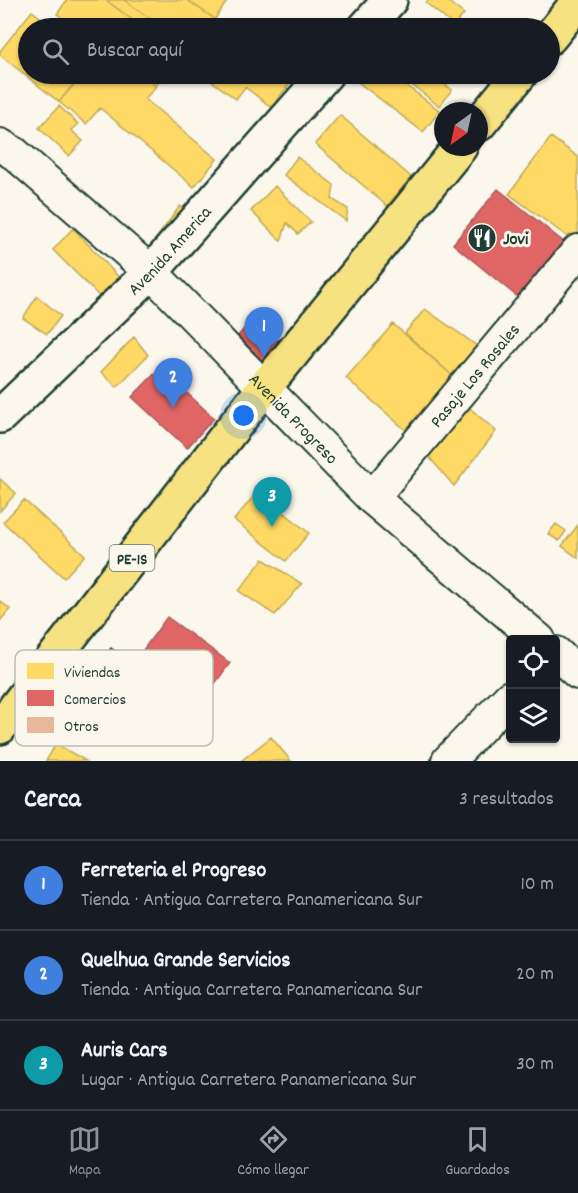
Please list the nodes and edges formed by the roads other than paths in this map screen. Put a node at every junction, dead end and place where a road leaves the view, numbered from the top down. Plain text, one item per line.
1 (390, 0) edge
2 (578, 2) edge
3 (374, 18) edge
4 (560, 24) edge
5 (317, 84) edge
6 (512, 84) edge
7 (488, 113) edge
8 (0, 146) edge
9 (453, 156) edge
10 (578, 251) edge
11 (151, 272) junction
12 (264, 388) junction
13 (0, 416) edge
14 (372, 498) junction
15 (534, 635) edge
16 (60, 650) edge
17 (560, 657) edge
18 (578, 673) edge
19 (506, 701) edge
20 (15, 708) edge
21 (0, 727) edge
22 (448, 761) edge

1 - 3 street
2 - 4 highway
5 - 11 street, Avenida America
6 - 7 highway
8 - 11 street, Avenida Progreso
9 - 12 highway, PE-1S
10 - 14 street, Pasaje Los Rosales
11 - 12 street, Avenida Progreso
11 - 13 street, Avenida America
12 - 14 street, Avenida Progreso
12 - 16 highway, PE-1S
14 - 15 street, Avenida Progreso
17 - 18 street
19 - 22 street
20 - 21 highway, PE-1S

